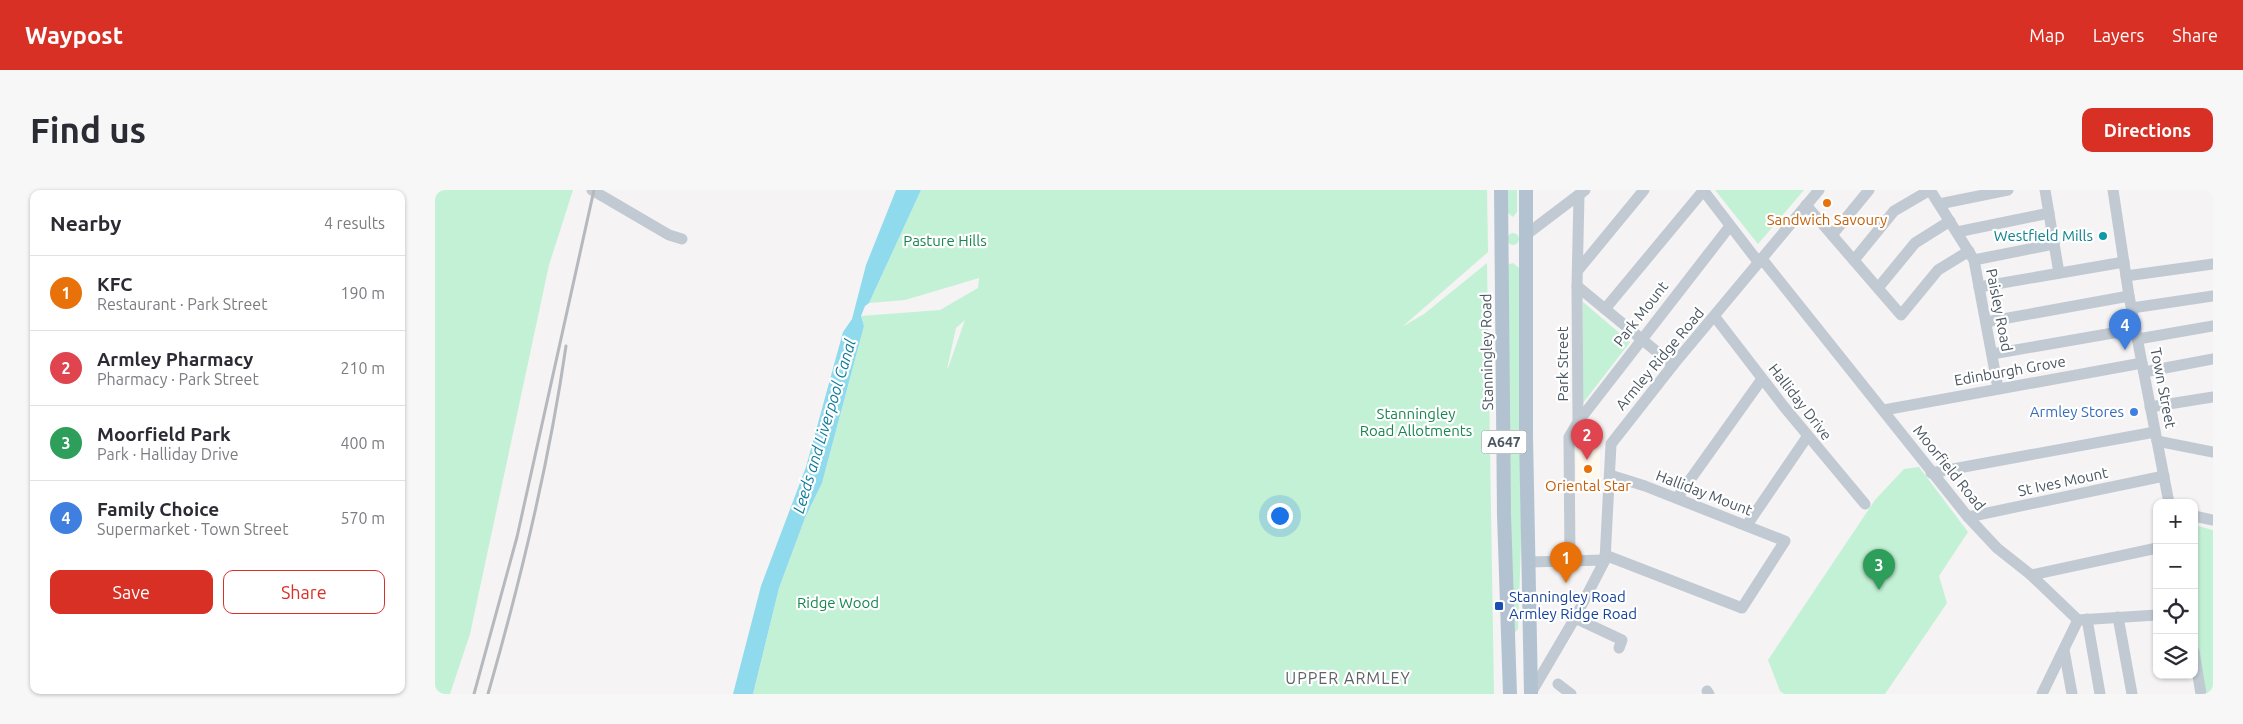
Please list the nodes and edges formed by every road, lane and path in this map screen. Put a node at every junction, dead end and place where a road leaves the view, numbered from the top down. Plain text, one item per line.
1 (592, 190) edge
2 (1501, 190) edge
3 (1526, 190) edge
4 (1644, 190) edge
5 (1703, 190) edge
6 (1819, 190) edge
7 (1869, 190) edge
8 (1930, 190) edge
9 (2008, 190) edge
10 (2045, 190) edge
11 (2113, 190) edge
12 (1582, 193) edge
13 (1939, 204) junction
14 (1806, 205) junction
15 (2049, 213) junction
16 (1950, 221) junction
17 (1730, 226) junction
18 (1502, 229) junction
19 (1957, 232) junction
20 (1832, 235) junction
21 (1527, 236) junction
22 (682, 239) dead end
23 (2054, 244) junction
24 (1502, 249) junction
25 (1971, 256) junction
26 (1854, 260) junction
27 (1760, 261) junction
28 (2124, 262) junction
29 (2213, 264) edge
30 (1579, 269) junction
31 (2059, 273) junction
32 (2126, 276) junction
33 (1577, 286) junction
34 (1979, 287) junction
35 (1878, 288) junction
36 (2213, 296) edge
37 (2131, 302) junction
38 (1605, 309) junction
39 (1715, 317) junction
40 (1986, 322) junction
41 (2213, 326) edge
42 (2137, 334) junction
43 (1641, 339) junction
44 (1992, 354) junction
45 (2213, 359) edge
46 (1673, 365) junction
47 (2143, 368) junction
48 (1762, 379) junction
49 (1998, 388) junction
50 (2213, 397) edge
51 (2150, 407) junction
52 (1884, 410) junction
53 (1578, 422) junction
54 (2156, 436) junction
55 (1807, 437) junction
56 (2213, 452) edge
57 (1931, 473) junction
58 (1610, 476) junction
59 (2165, 476) junction
60 (1677, 498) junction
61 (2168, 499) edge
62 (1865, 504) dead end
63 (1968, 517) junction
64 (2198, 517) edge
65 (2213, 520) edge
66 (1747, 525) junction
67 (2153, 549) edge
68 (1605, 557) junction
69 (1570, 560) junction
70 (1529, 562) junction
71 (2031, 575) junction
72 (2153, 615) edge
73 (2117, 617) junction
74 (1575, 618) junction
75 (2083, 620) junction
76 (1619, 648) dead end
77 (2064, 650) junction
78 (1553, 655) junction
79 (1531, 661) junction
80 (2198, 676) edge
81 (1558, 684) dead end
82 (1510, 694) edge
83 (1531, 694) edge
84 (1571, 694) edge
85 (2042, 694) edge
86 (2072, 694) edge
87 (2100, 694) edge
88 (2132, 694) edge
89 (2201, 694) edge

1 - 22 street
2 - 18 main road, Stanningley Road / A647
3 - 21 main road, A647
4 - 30 street
5 - 17 street, Moorfield Road
5 - 38 street
6 - 14 street, Armley Ridge Road
7 - 20 street
8 - 13 street, Paisley Road
8 - 26 street
9 - 13 street
10 - 15 street
11 - 28 street, Town Street
12 - 21 street
12 - 30 street, Park Street
13 - 16 street, Paisley Road
14 - 20 street
14 - 27 street, Armley Ridge Road
15 - 19 street
15 - 23 street
16 - 19 street, Paisley Road
16 - 35 street
17 - 27 street, Moorfield Road
17 - 43 street, Park Mount
18 - 21 main road
18 - 24 main road, Stanningley Road / A647
19 - 25 street, Paisley Road
20 - 26 street
21 - 24 main road
21 - 70 main road, A647
23 - 25 street
23 - 31 street
24 - 82 main road, Stanningley Road / A647
25 - 34 street, Paisley Road
25 - 35 street
26 - 35 street
27 - 39 street, Armley Ridge Road
27 - 52 street, Moorfield Road
28 - 31 street
28 - 32 street, Town Street
29 - 32 street
30 - 33 street, Park Street
31 - 34 street
32 - 37 street, Town Street
33 - 38 street
33 - 53 street, Park Street
34 - 40 street, Paisley Road
36 - 37 street
37 - 40 street
37 - 42 street, Town Street
38 - 43 street
39 - 46 street, Armley Ridge Road
39 - 48 street, Halliday Drive
40 - 44 street, Paisley Road
41 - 42 street
42 - 44 street
42 - 47 street, Town Street
43 - 46 street
43 - 53 street, Park Mount
44 - 49 street, Paisley Road
45 - 47 street, Edinburgh Grove
46 - 58 street, Armley Ridge Road
47 - 49 street, Edinburgh Grove
47 - 51 street, Town Street
48 - 55 street, Halliday Drive
48 - 60 street
49 - 52 street, Edinburgh Grove
50 - 51 street
51 - 54 street, Town Street
52 - 57 street, Moorfield Road
53 - 69 street, Park Street
54 - 56 street
54 - 57 street
54 - 59 street, Town Street
55 - 62 street, Halliday Drive
55 - 66 street
57 - 63 street, Moorfield Road
58 - 60 street, Halliday Mount
58 - 68 street, Armley Ridge Road
59 - 61 street, Town Street
59 - 63 street, St Ives Mount
60 - 66 street, Halliday Mount
63 - 71 street, Moorfield Road
64 - 65 street
66 - 68 street, Halliday Mount
67 - 71 street
68 - 69 street
68 - 74 street, Armley Ridge Road
69 - 70 street
70 - 79 main road, A647
71 - 75 street, Moorfield Road
72 - 73 street
73 - 75 street
73 - 88 street
74 - 76 street
74 - 78 street, Armley Ridge Road
75 - 77 street
75 - 87 street
77 - 85 street
77 - 86 street
78 - 79 street
78 - 83 street, Armley Ridge Road
79 - 82 main road
79 - 83 main road, A647
80 - 89 street
81 - 84 street

